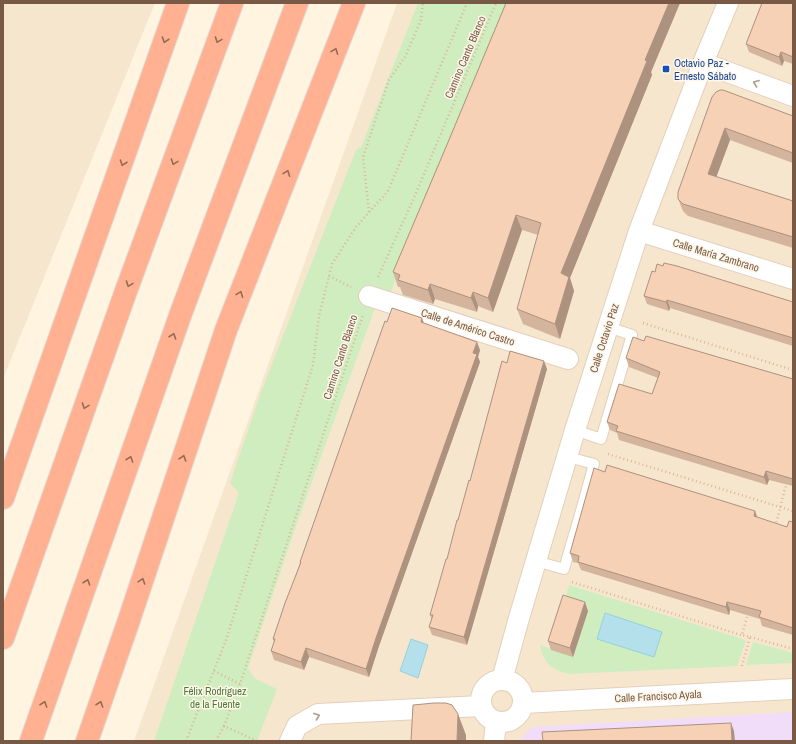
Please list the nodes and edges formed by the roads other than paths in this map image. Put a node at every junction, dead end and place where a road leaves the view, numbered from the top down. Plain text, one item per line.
1 (178, 3) edge
2 (232, 3) edge
3 (297, 3) edge
4 (354, 3) edge
5 (728, 3) edge
6 (703, 62) junction
7 (793, 96) edge
8 (639, 231) junction
9 (81, 278) junction
10 (793, 279) edge
11 (369, 296) road end
12 (608, 327) junction
13 (568, 359) dead end
14 (575, 430) junction
15 (568, 457) junction
16 (3, 466) edge
17 (3, 498) edge
18 (536, 561) junction
19 (3, 638) edge
20 (502, 680) junction
21 (793, 689) edge
22 (523, 703) junction
23 (482, 706) junction
24 (496, 722) junction
25 (31, 741) edge
26 (86, 741) edge
27 (290, 741) edge
28 (494, 741) edge

1 -> 9 highway
2 -> 19 highway
25 -> 3 highway
26 -> 4 highway
5 - 6 street, Calle Octavio Paz
7 -> 6 street
6 - 8 street, Calle Octavio Paz
8 - 10 street, Calle María Zambrano
8 - 12 street, Calle Octavio Paz
9 - 16 highway
9 - 17 highway
11 - 13 street, Calle de Américo Castro
12 - 14 street, Calle Octavio Paz
12 - 14 lane
14 - 15 street, Calle Octavio Paz
15 - 18 street, Calle Octavio Paz
15 - 18 lane
18 - 20 street, Calle Octavio Paz
20 - 22 street
20 - 23 street
21 - 22 street, Calle Francisco Ayala
22 - 24 street
23 - 24 street
27 -> 23 street
24 - 28 street

